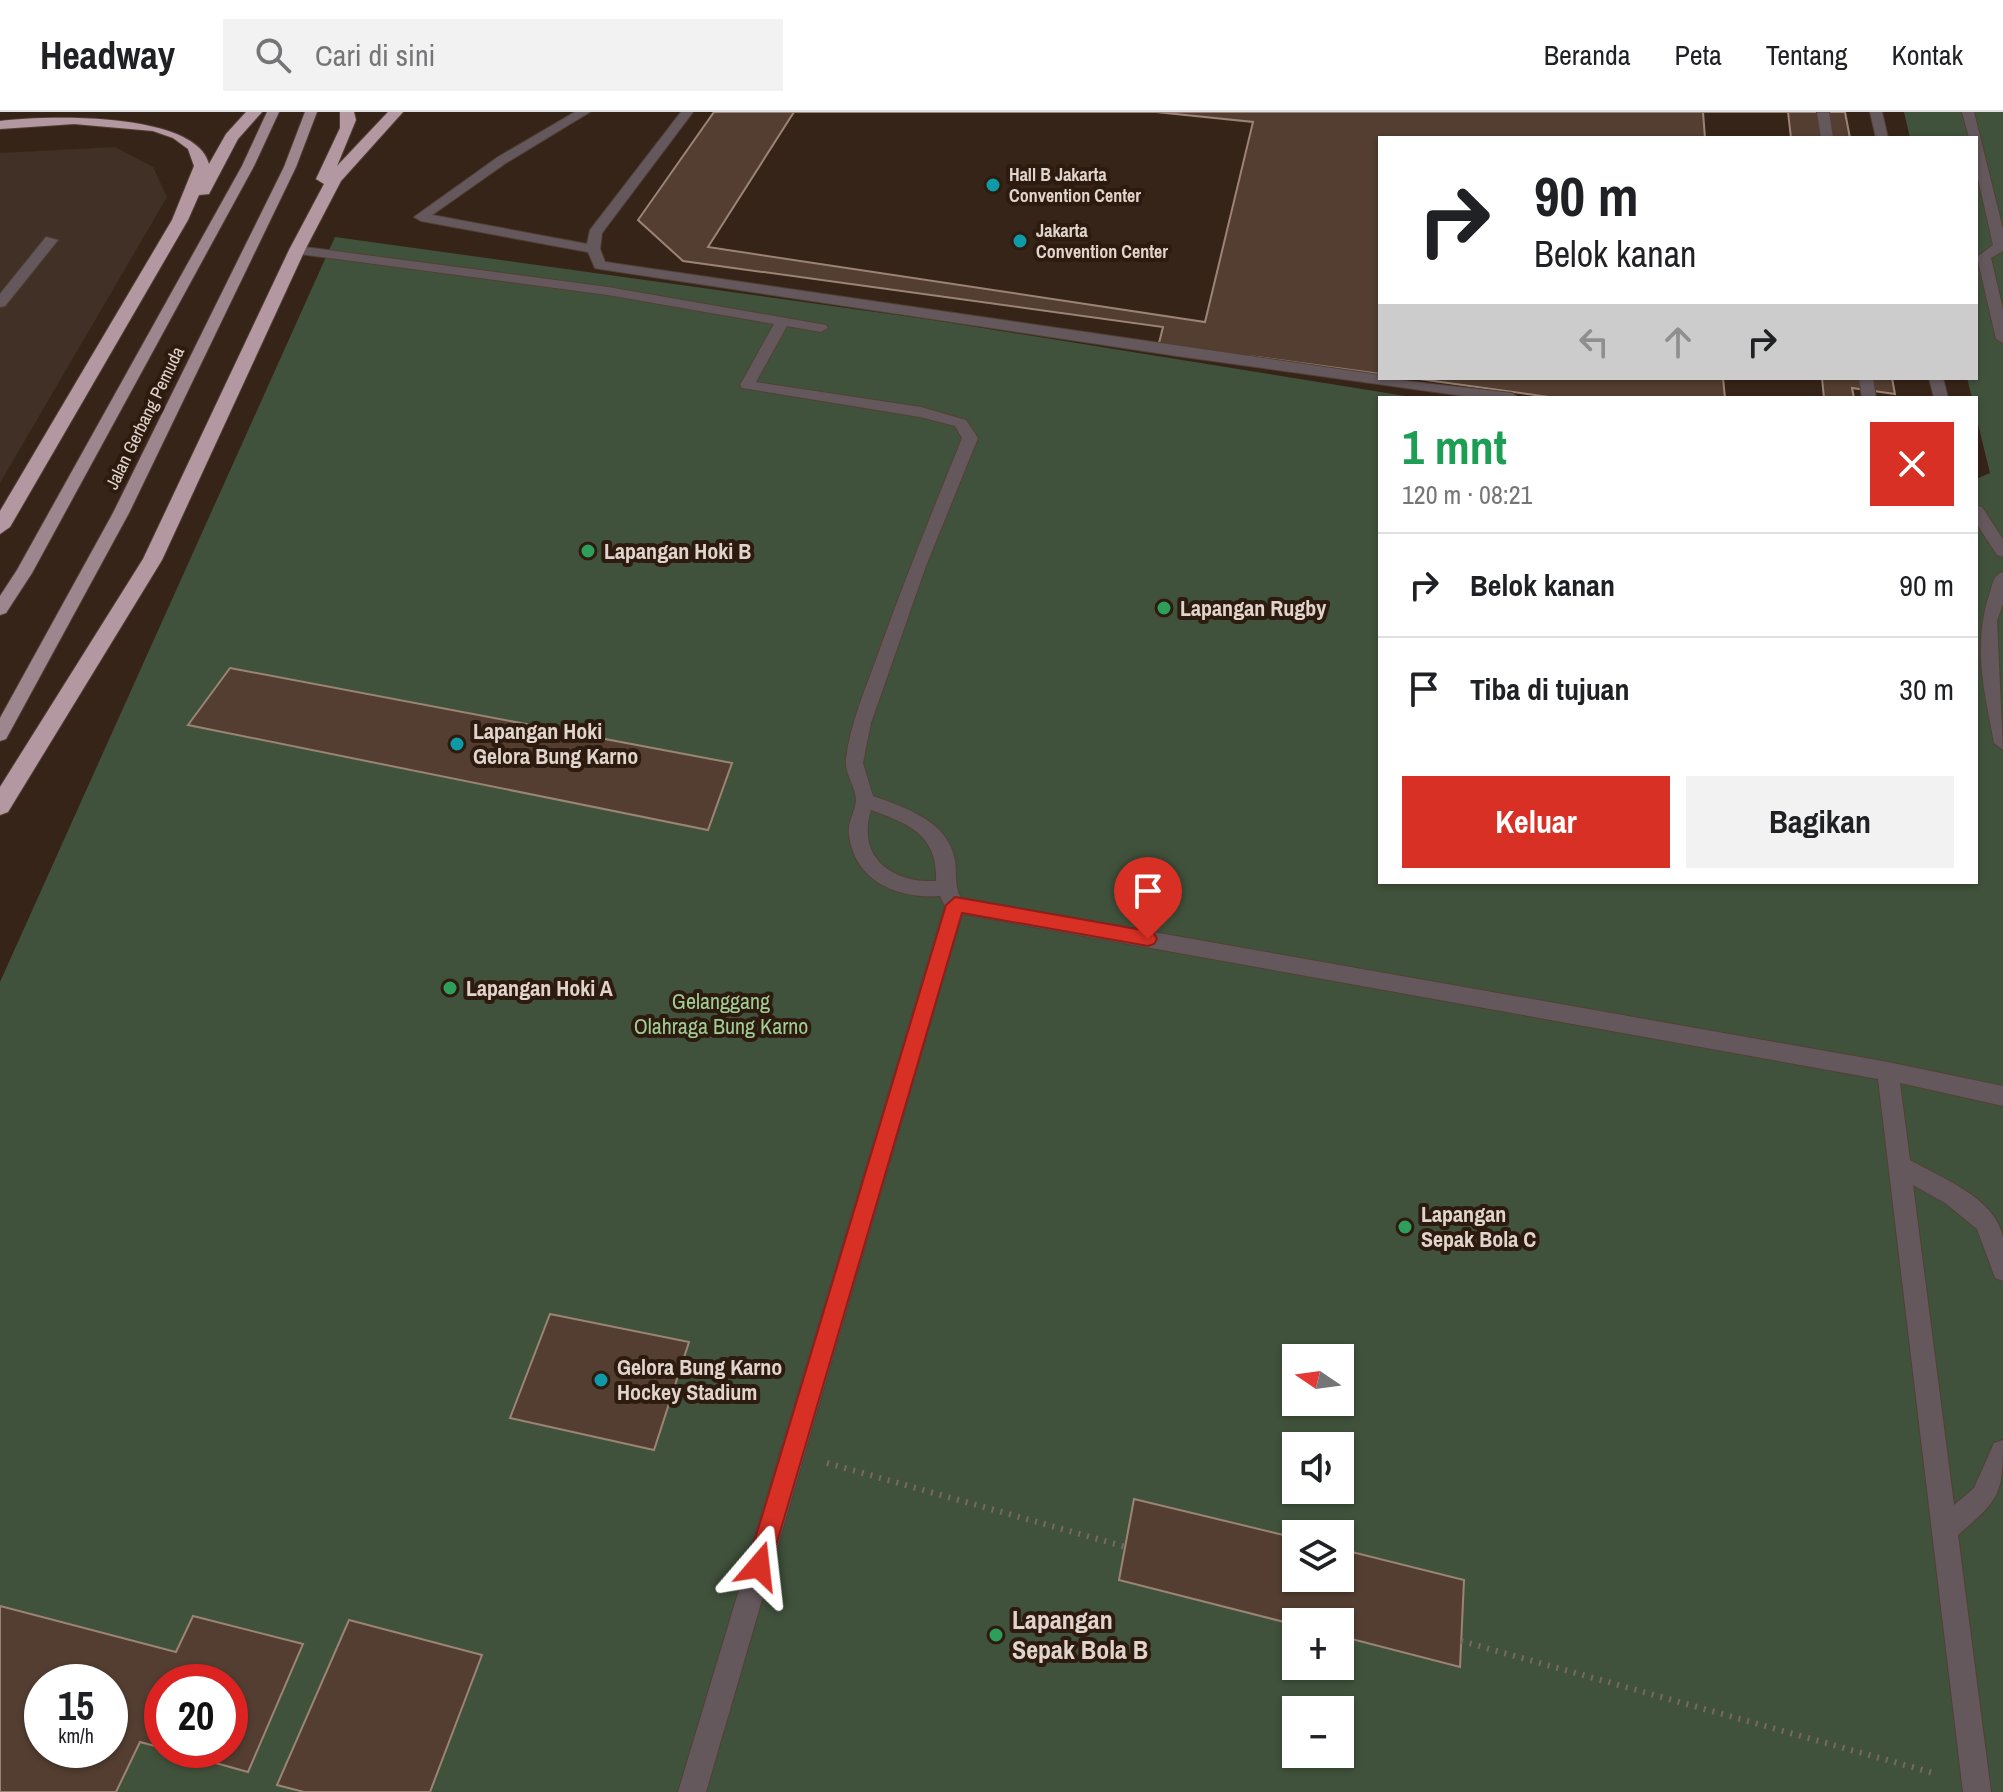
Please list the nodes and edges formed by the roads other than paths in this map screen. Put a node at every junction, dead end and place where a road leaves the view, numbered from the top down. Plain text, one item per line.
1 (66, 112) edge
2 (255, 112) edge
3 (273, 112) edge
4 (311, 112) edge
5 (347, 112) edge
6 (396, 112) edge
7 (584, 112) edge
8 (687, 112) edge
9 (1823, 112) edge
10 (1876, 112) edge
11 (1968, 112) edge
12 (0, 124) edge
13 (1827, 136) edge
14 (1882, 136) edge
15 (1974, 136) edge
16 (1978, 149) edge
17 (1998, 208) edge
18 (316, 212) junction
19 (180, 220) junction
20 (51, 240) dead end
21 (2002, 245) edge
22 (593, 249) junction
23 (297, 250) junction
24 (619, 268) junction
25 (608, 291) junction
26 (0, 303) edge
27 (782, 322) junction
28 (821, 328) dead end
29 (2003, 339) edge
30 (1378, 380) edge
31 (1380, 380) edge
32 (1497, 396) edge
33 (1978, 514) edge
34 (0, 527) edge
35 (2003, 551) edge
36 (2003, 578) edge
37 (0, 609) edge
38 (0, 734) edge
39 (2003, 743) edge
40 (865, 801) junction
41 (0, 806) edge
42 (950, 896) junction
43 (1888, 1071) junction
44 (2003, 1096) edge
45 (1900, 1166) junction
46 (2003, 1270) edge
47 (2003, 1452) edge
48 (1944, 1530) junction
49 (1977, 1788) edge
50 (692, 1792) edge

1 - 12 highway
2 - 19 highway
3 - 37 main road, Jalan Gerbang Pemuda
4 - 38 main road, Jalan Gerbang Pemuda
5 - 18 highway
6 - 18 highway
7 - 22 lane
8 - 22 lane
9 - 13 lane
10 - 14 lane
11 - 15 lane
12 - 19 highway
16 - 17 lane
17 - 21 lane
18 - 23 highway
19 - 34 highway
20 - 26 lane
21 - 29 lane
22 - 24 lane
23 - 25 lane
23 - 41 highway
24 - 25 lane
24 - 30 lane
25 - 27 lane
27 - 28 lane
27 - 40 lane
31 - 32 lane
33 - 35 lane
36 - 39 lane
40 - 42 lane
40 - 42 lane
42 - 43 lane
42 - 50 lane
43 - 44 lane
43 - 45 lane
45 - 46 lane
45 - 48 lane
47 - 48 lane
48 - 49 lane

